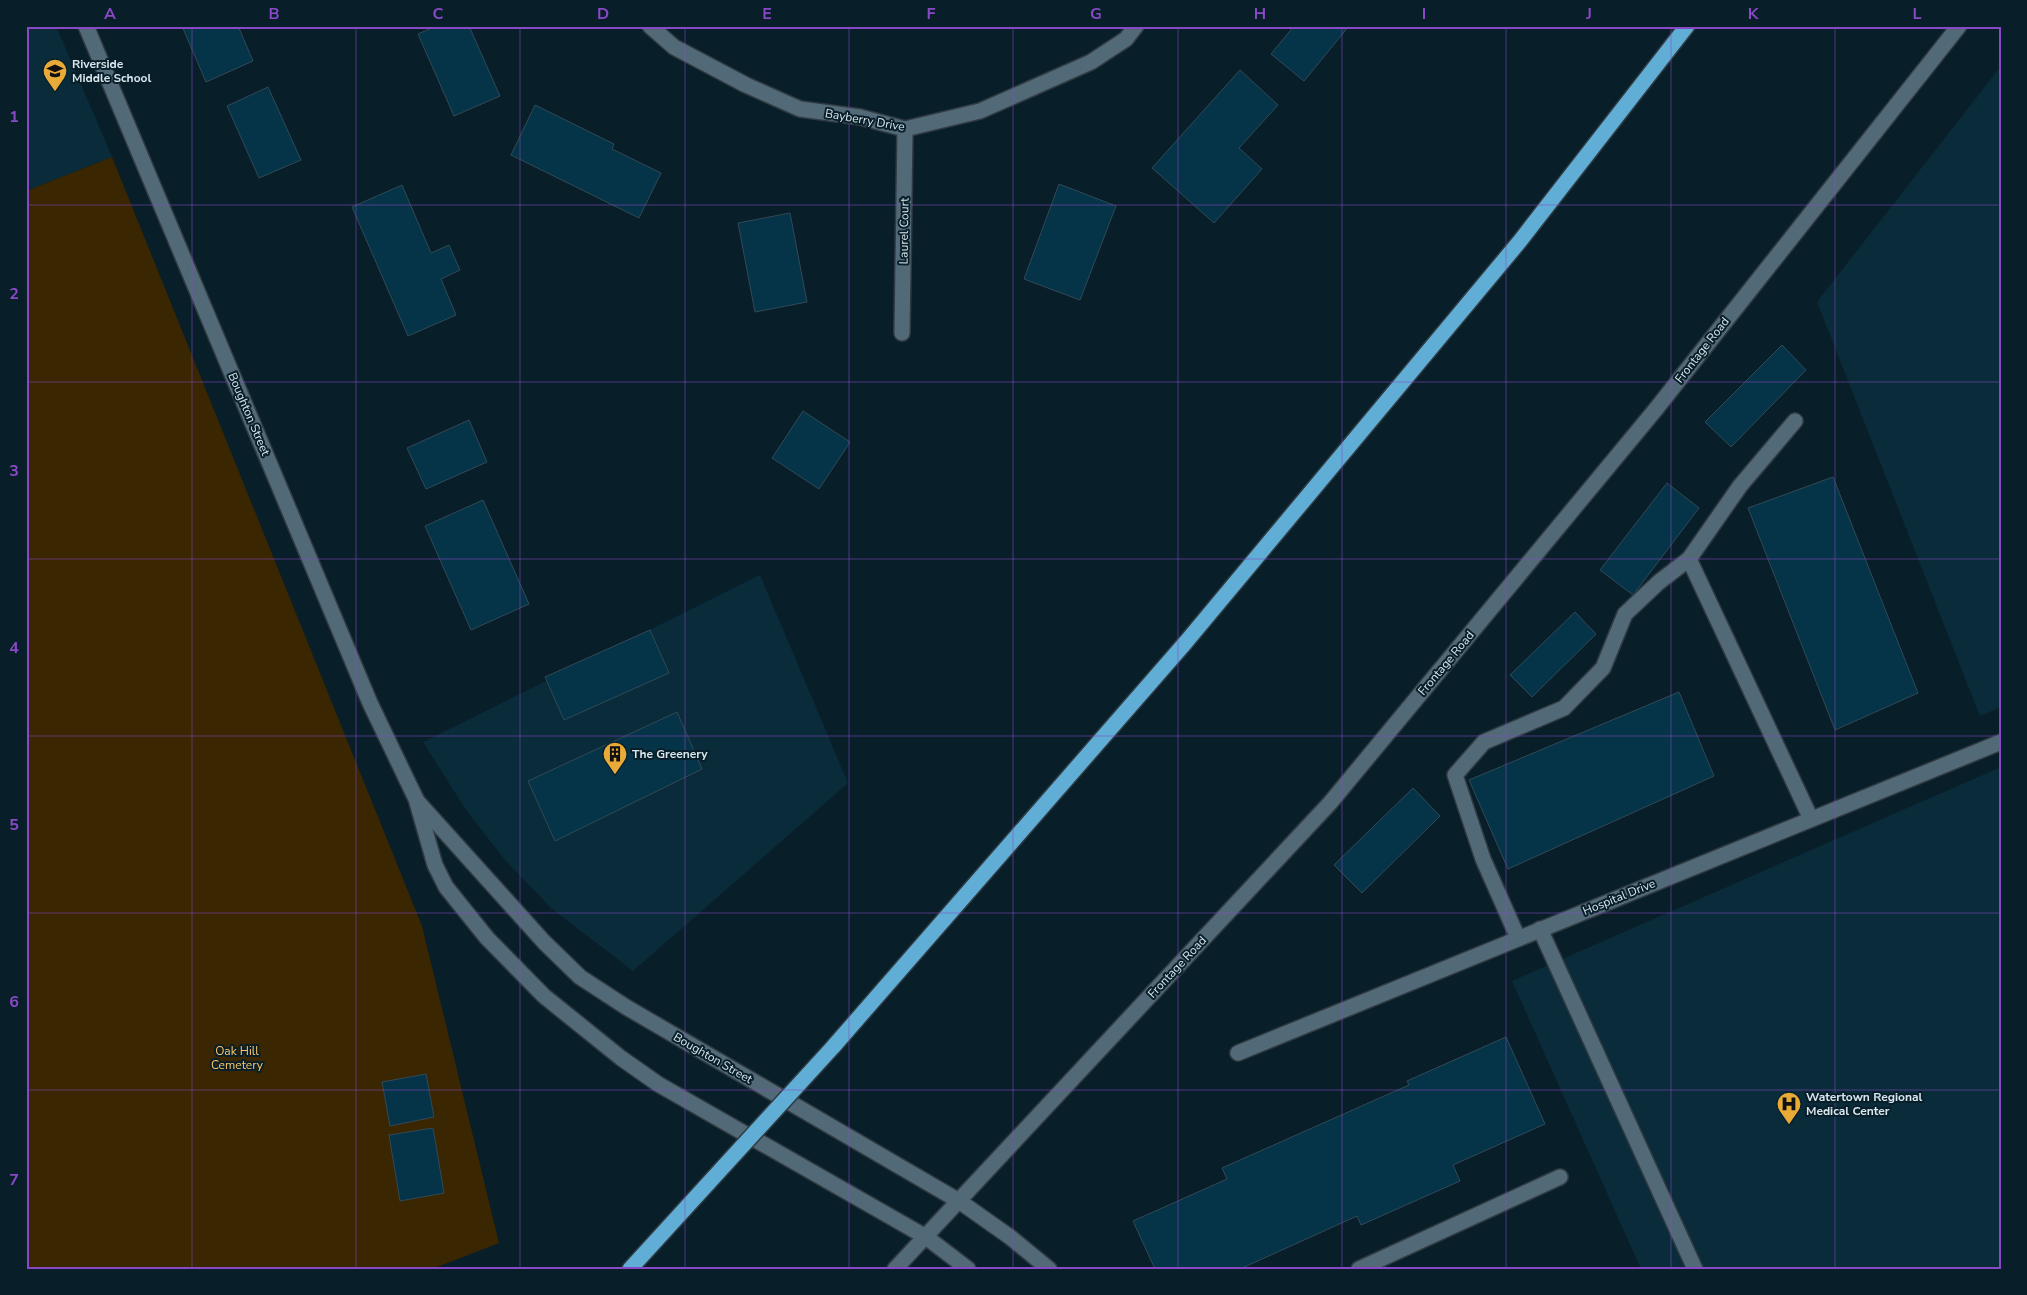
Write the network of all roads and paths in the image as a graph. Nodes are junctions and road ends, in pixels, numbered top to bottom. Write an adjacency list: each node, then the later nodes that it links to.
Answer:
1 (86, 26): 11 (street, Boughton Street)
2 (650, 26): 6 (street, Bayberry Drive)
3 (1136, 26): 6 (street, Bayberry Drive)
4 (1688, 26): 19 (highway, bridge)
5 (1959, 26): 17 (street, Frontage Road)
6 (905, 129): 7 (street, Laurel Court)
7 (902, 333)
8 (1795, 421): 9 (street)
9 (1689, 559): 12 (street); 14 (street)
10 (2001, 742): 12 (street, Hospital Drive)
11 (416, 800): 17 (street, Boughton Street); 18 (street, Boughton Street)
12 (1811, 819): 13 (street, Hospital Drive)
13 (1540, 928): 14 (street, Hospital Drive); 24 (street)
14 (1518, 938): 15 (street, Hospital Drive)
15 (1238, 1053)
16 (1560, 1177): 23 (street)
17 (959, 1201): 18 (street, Frontage Road); 22 (street, Boughton Street)
18 (926, 1237): 20 (street, Frontage Road); 21 (street, Boughton Street)
19 (630, 1269)
20 (895, 1269)
21 (968, 1269)
22 (1049, 1269)
23 (1359, 1269)
24 (1695, 1269)

